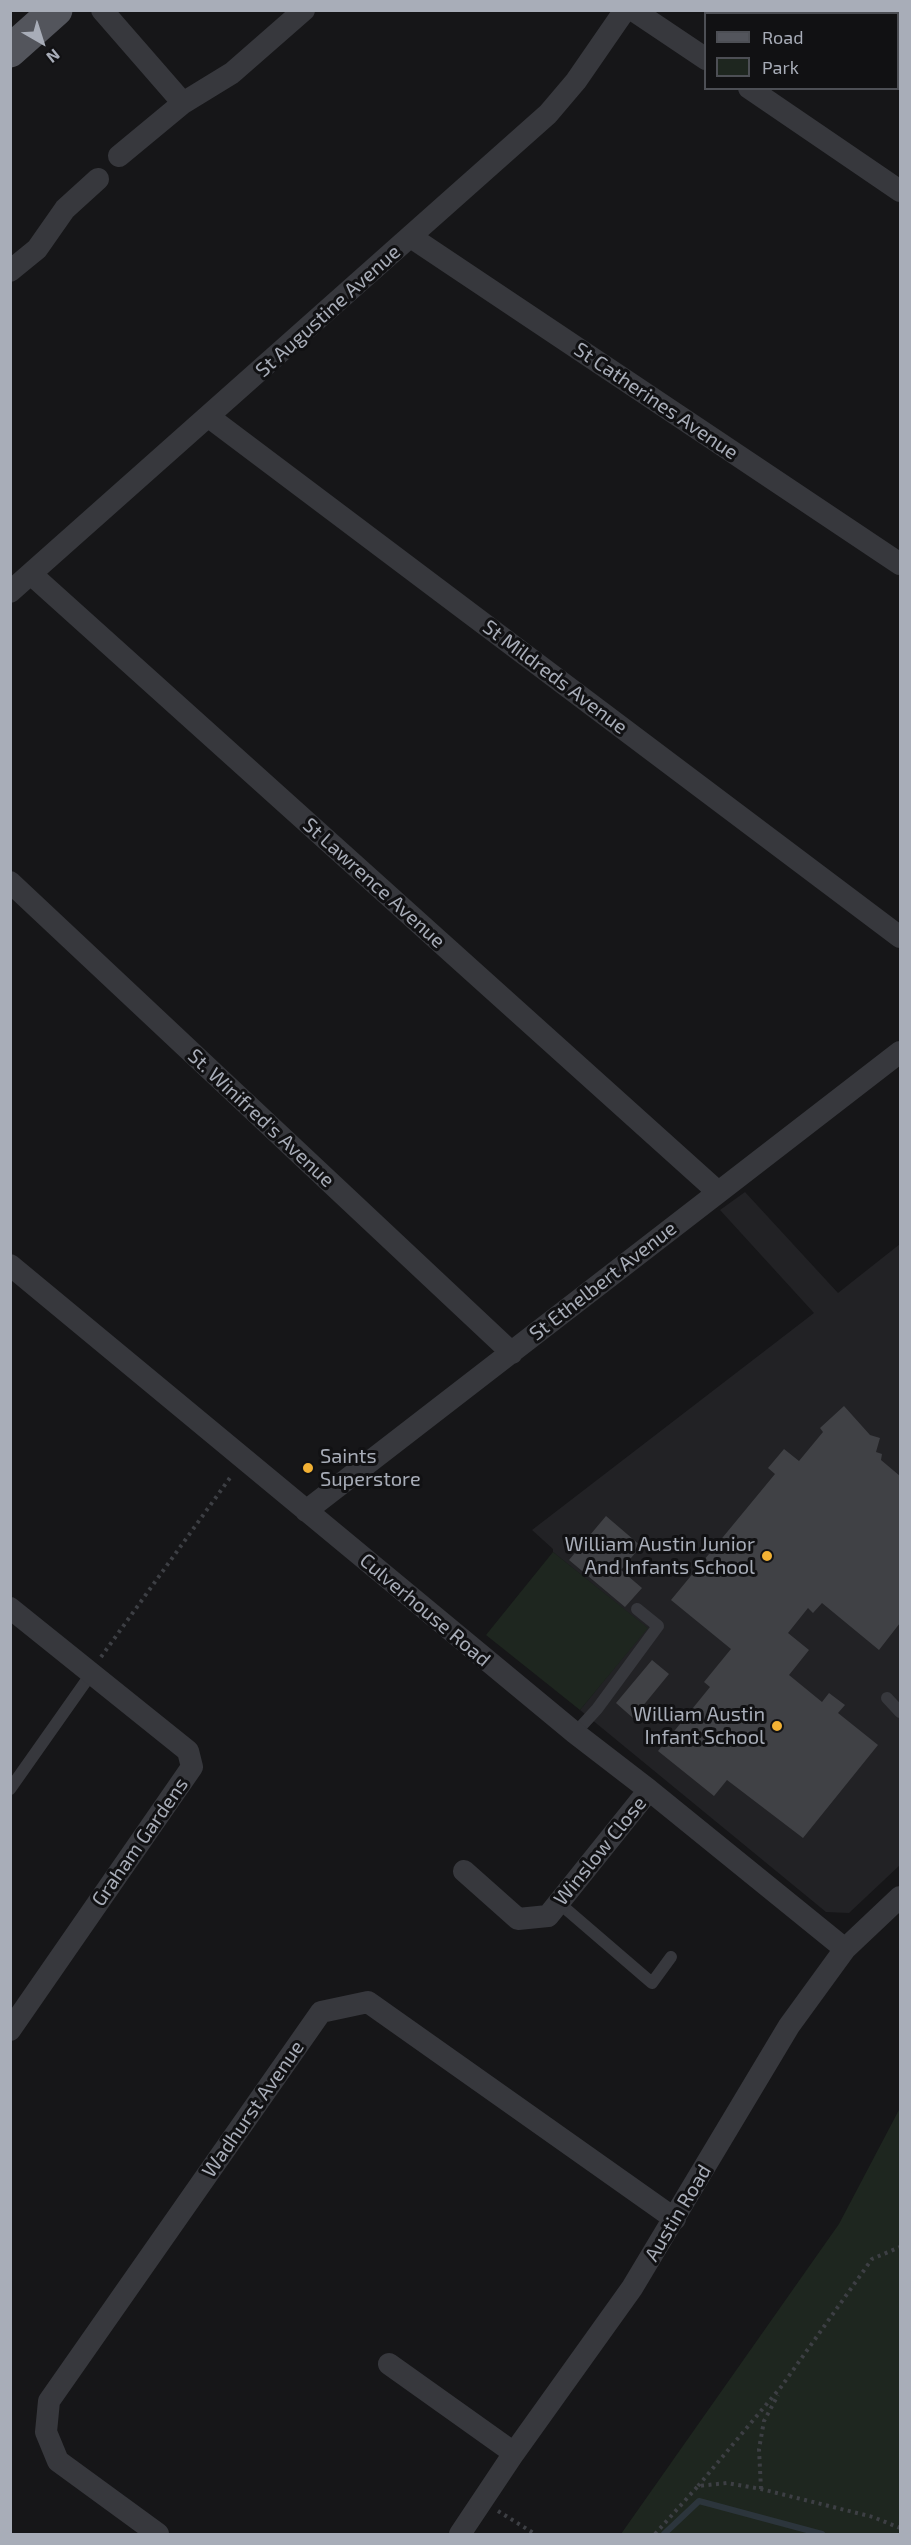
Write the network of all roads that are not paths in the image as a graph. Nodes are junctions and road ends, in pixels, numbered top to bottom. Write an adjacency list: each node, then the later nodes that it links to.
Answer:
1 (56, 10): 6 (main road)
2 (102, 10): 9 (street)
3 (304, 10): 9 (street)
4 (625, 10): 13 (street, St Augustine Avenue)
5 (633, 10): 7 (street)
6 (10, 51)
7 (704, 58)
8 (752, 90): 12 (street)
9 (183, 103): 10 (street)
10 (119, 156)
11 (98, 179): 14 (street)
12 (900, 191)
13 (411, 237): 15 (street, St Augustine Avenue); 16 (street, St Catherines Avenue)
14 (10, 271)
15 (209, 417): 17 (street, St Augustine Avenue); 20 (street, St Mildreds Avenue)
16 (900, 564)
17 (31, 574): 18 (street, St Augustine Avenue); 22 (street, St Lawrence Avenue)
18 (10, 592)
19 (10, 882): 24 (street, St. Winifred's Avenue)
20 (900, 937)
21 (900, 1052): 22 (street, St Ethelbert Avenue)
22 (718, 1192): 24 (street, St Ethelbert Avenue)
23 (10, 1265): 25 (street, Culverhouse Road)
24 (512, 1353): 25 (street, St Ethelbert Avenue)
25 (306, 1511): 31 (street, Culverhouse Road)
26 (10, 1608): 28 (street, Graham Gardens)
27 (637, 1609): 31 (lane)
28 (91, 1674): 32 (lane); 39 (street, Graham Gardens)
29 (887, 1698): 30 (lane)
30 (900, 1712)
31 (575, 1733): 33 (street, Culverhouse Road)
32 (10, 1789)
33 (649, 1790): 36 (street, Winslow Close); 37 (street, Culverhouse Road)
34 (464, 1871): 36 (street, Winslow Close)
35 (900, 1897): 37 (street, Austin Road)
36 (559, 1903): 38 (lane)
37 (844, 1949): 40 (street, Austin Road)
38 (671, 1957)
39 (10, 2030)
40 (675, 2219): 42 (street, Austin Road); 43 (street, Wadhurst Avenue)
41 (390, 2364): 42 (street)
42 (514, 2453): 44 (street, Austin Road)
43 (158, 2535)
44 (460, 2535)

